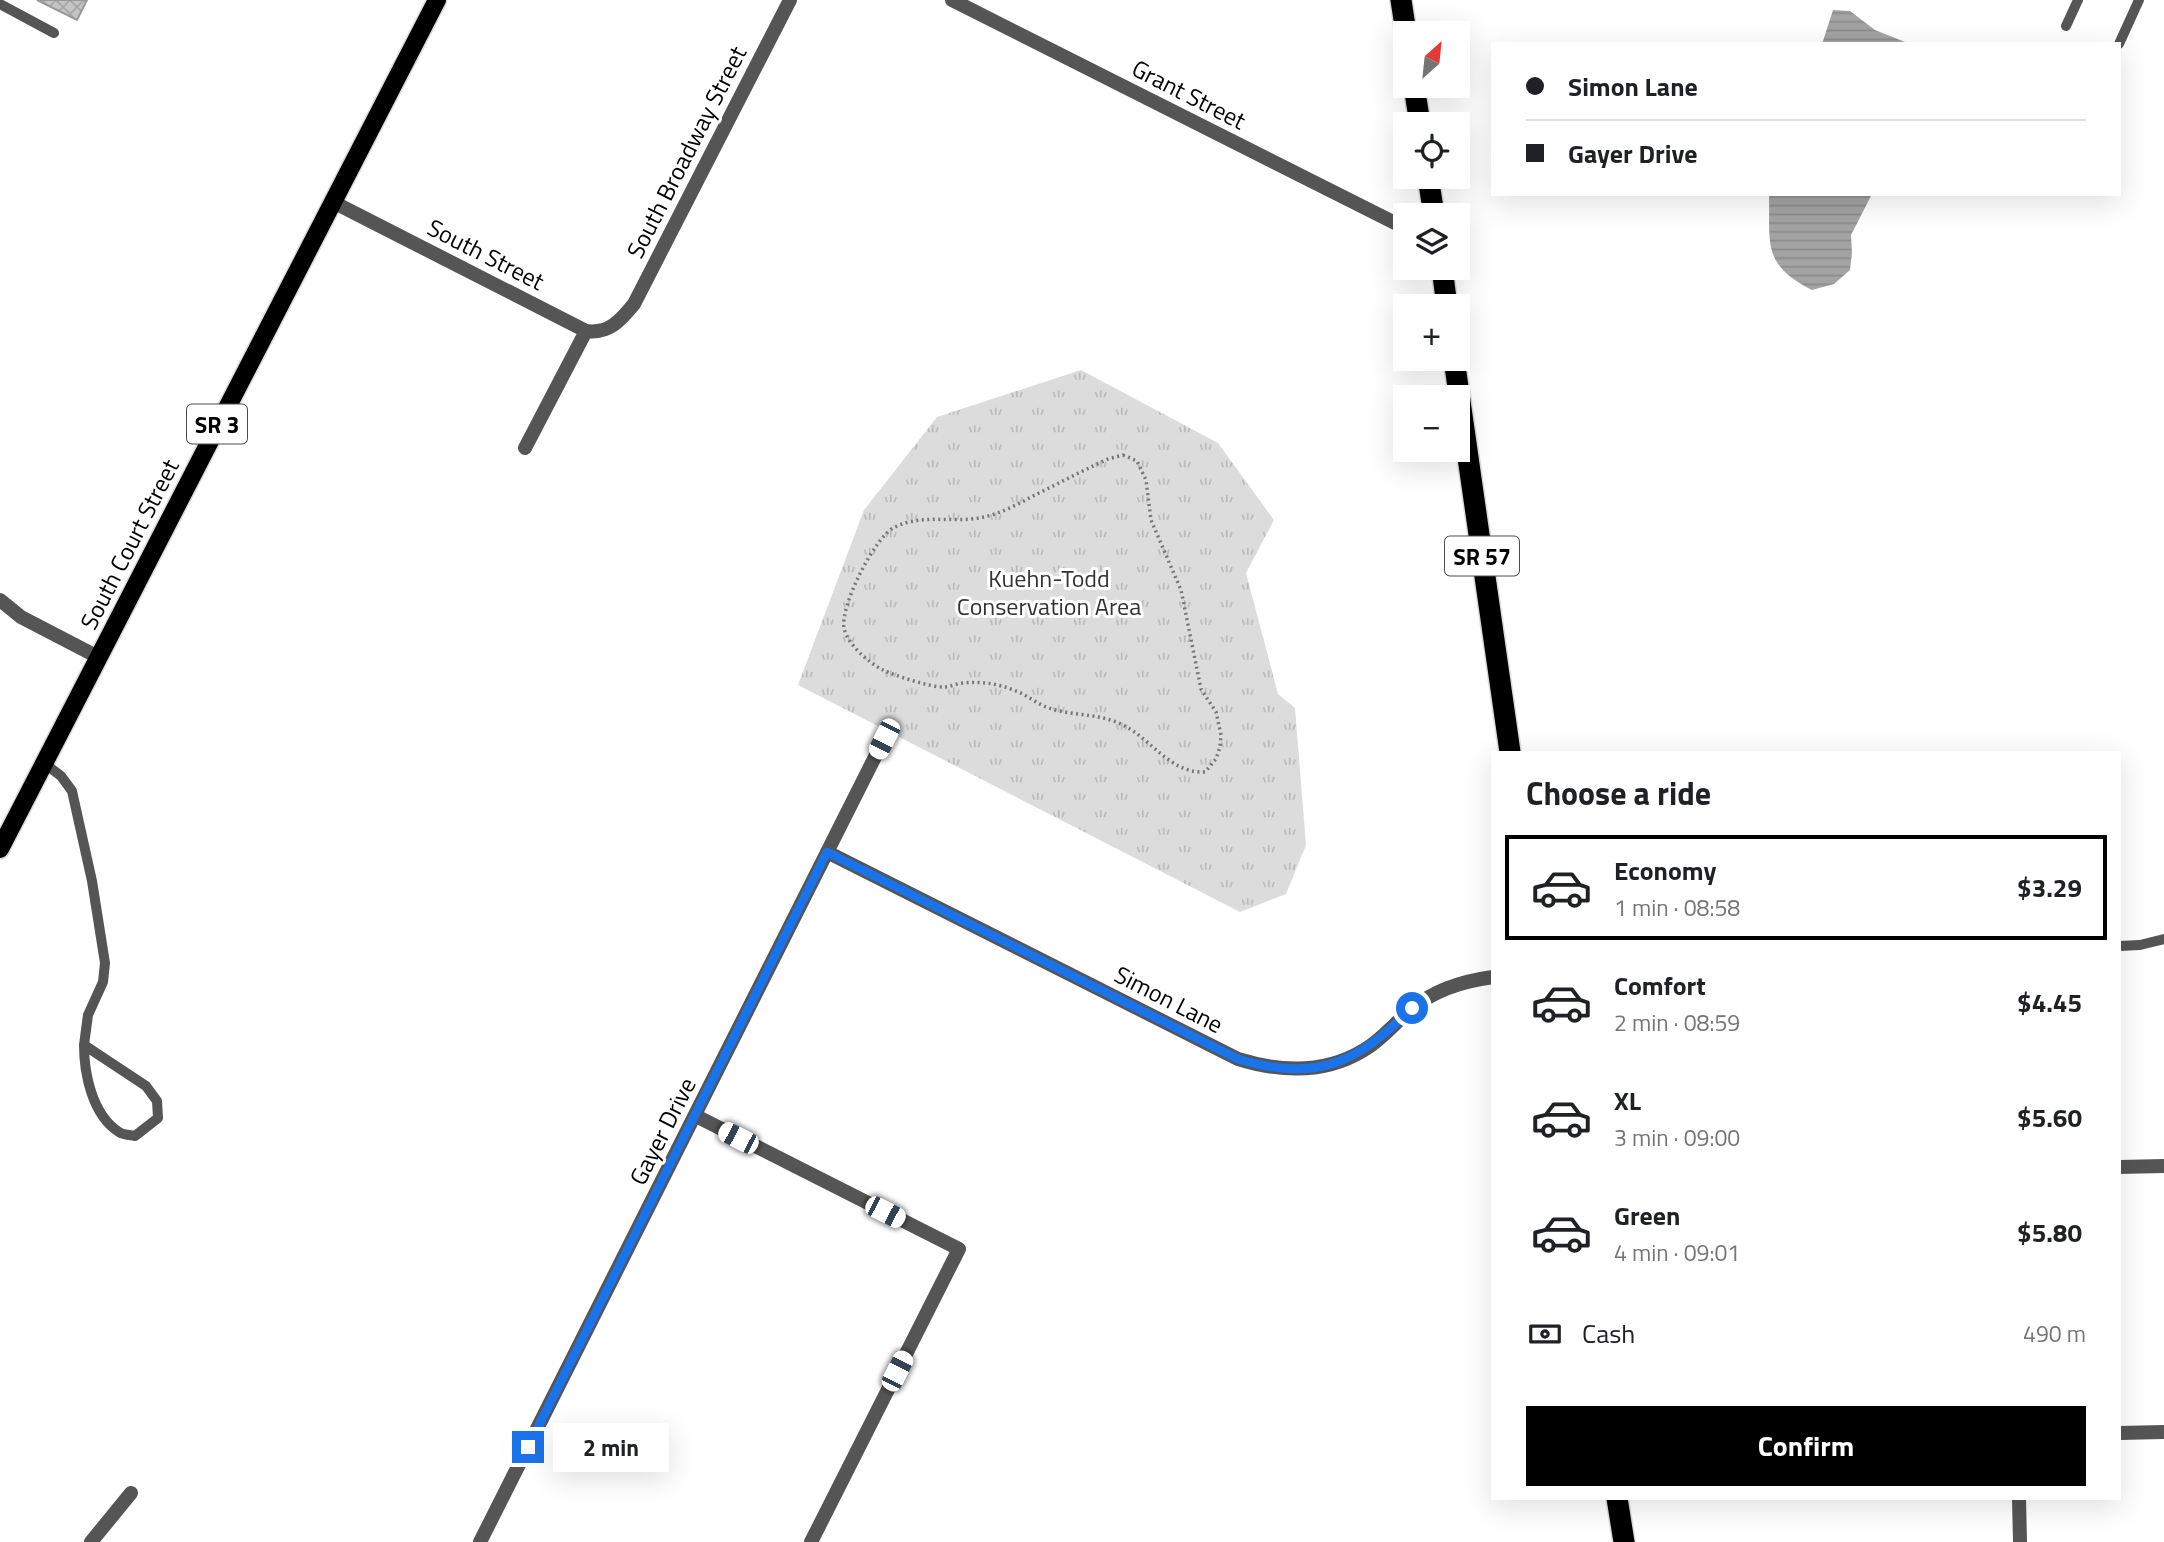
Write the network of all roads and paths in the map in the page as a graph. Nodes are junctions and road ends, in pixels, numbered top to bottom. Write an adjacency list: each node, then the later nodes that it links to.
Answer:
1 (437, 0): 12 (main road, South Court Street / SR 3)
2 (790, 0): 14 (street, South Broadway Street)
3 (952, 0): 13 (street, Grant Street)
4 (1401, 0): 8 (highway)
5 (2078, 0): 9 (lane)
6 (2139, 0): 11 (lane)
7 (0, 4): 10 (lane)
8 (1404, 21)
9 (2066, 26)
10 (54, 33)
11 (2120, 42)
12 (333, 202): 14 (street, South Street); 18 (main road, South Court Street / SR 3)
13 (1393, 222)
14 (586, 331): 16 (street)
15 (1456, 371): 21 (highway, SR 57)
16 (526, 448)
17 (0, 600): 18 (street)
18 (99, 657): 22 (main road, South Court Street / SR 3)
19 (943, 688): 19 (path)
20 (884, 739): 24 (street, Gayer Drive)
21 (1510, 751)
22 (44, 763): 23 (main road, South Court Street / SR 3); 28 (lane)
23 (0, 849)
24 (827, 852): 27 (street, Simon Lane); 29 (street, Gayer Drive)
25 (2164, 939): 26 (lane)
26 (2121, 946)
27 (1491, 977)
28 (84, 1045): 28 (lane)
29 (696, 1116): 38 (street, Gayer Drive); 39 (street)
30 (2164, 1166): 31 (street)
31 (2121, 1167)
32 (2164, 1432): 33 (street)
33 (2121, 1433)
34 (131, 1493): 37 (street)
35 (1617, 1500): 40 (highway)
36 (2019, 1500): 41 (street)
37 (91, 1542)
38 (480, 1542)
39 (811, 1542)
40 (1624, 1542)
41 (2020, 1542)

